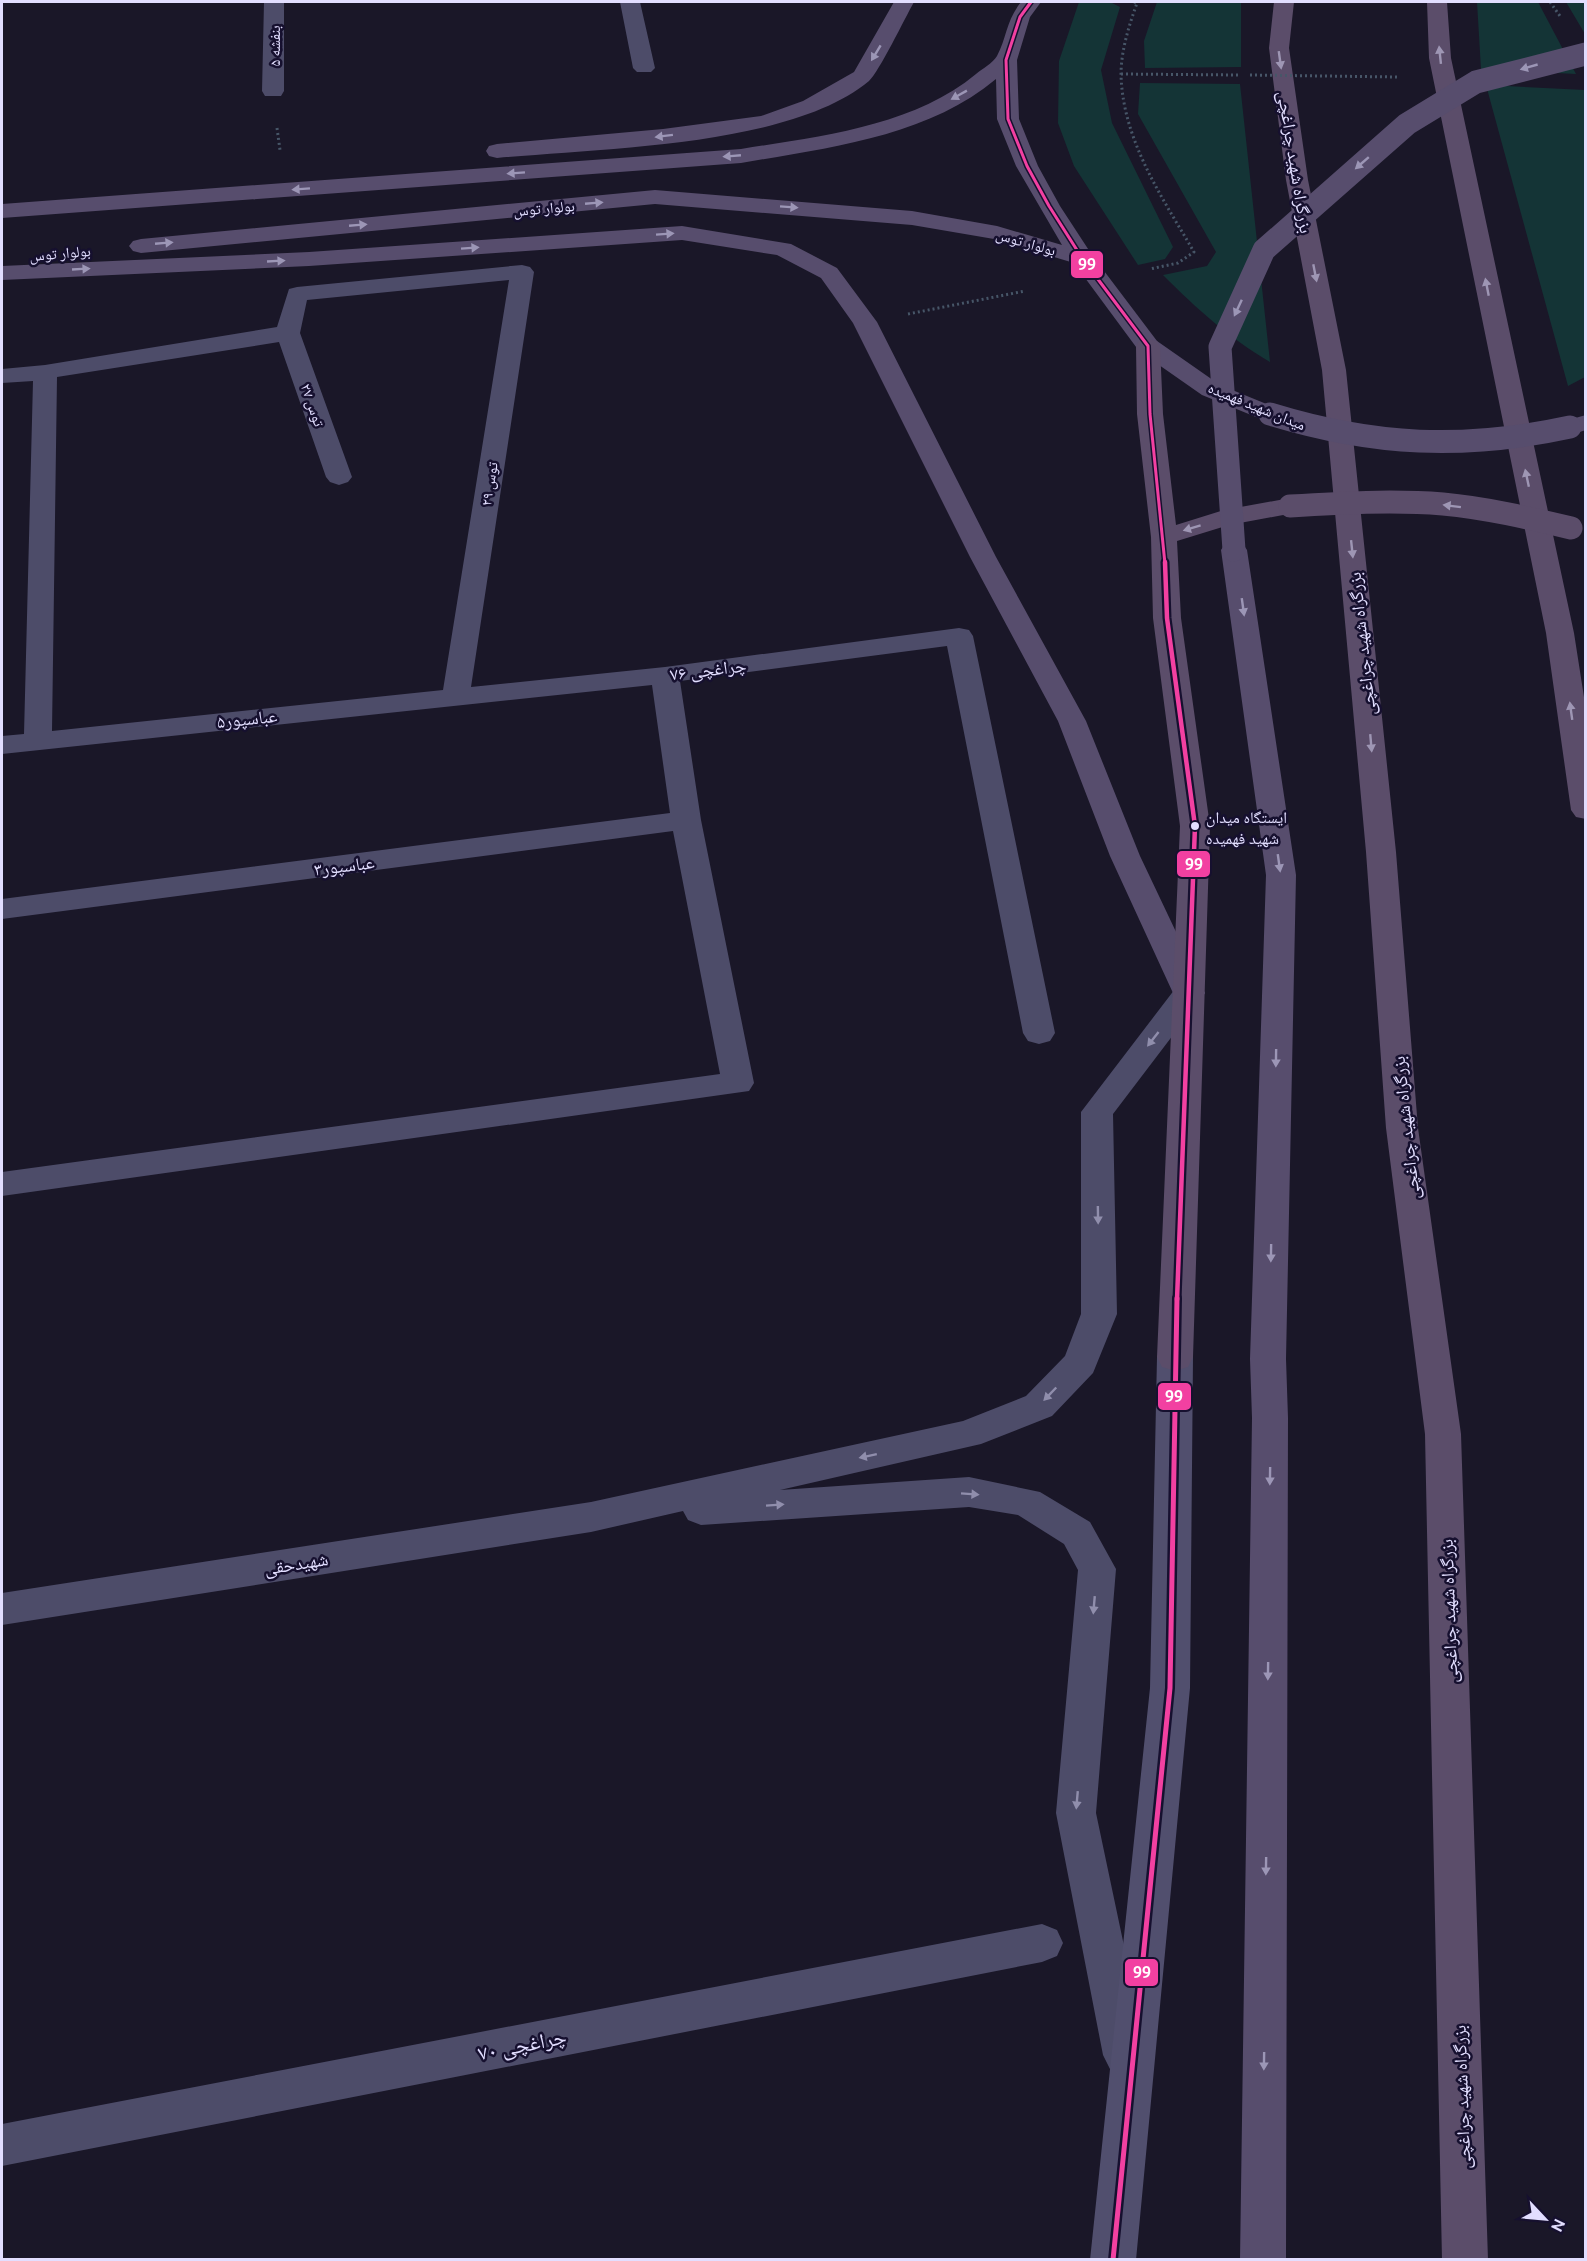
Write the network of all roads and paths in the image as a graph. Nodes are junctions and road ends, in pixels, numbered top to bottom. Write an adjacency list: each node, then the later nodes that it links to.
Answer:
1 (274, 2): 13 (street, بنفشه ۵)
2 (630, 2): 10 (street)
3 (904, 2): 14 (main road, one-way to 14)
4 (1031, 2): 9 (main road, میدان شهید فهمیده)
5 (1134, 2): 11 (path)
6 (1284, 2): 50 (highway, بزرگراه شهید چراغچی, one-way to 50)
7 (1437, 2): 36 (highway, one-way to 7)
8 (1586, 54): 49 (main road, one-way to 49, bridge)
9 (1006, 60): 17 (main road, one-way to 17); 18 (main road, میدان شهید فهمیده)
10 (644, 68)
11 (1121, 74): 12 (path, bridge); 20 (path)
12 (1400, 77)
13 (273, 91)
14 (472, 154)
15 (413, 159): 16 (main road)
16 (2, 202)
17 (2, 211)
18 (1082, 258): 19 (main road, بولوار توس, one-way to 18); 25 (main road, میدان شهید فهمیده)
19 (2, 259)
20 (1150, 269)
21 (2, 273): 23 (main road, one-way to 23)
22 (1025, 291): 23 (path)
23 (865, 322): 39 (main road)
24 (288, 333): 26 (street); 29 (street, توس ۲۷); 33 (street, توس ۲۹)
25 (1148, 346): 28 (main road, میدان شهید فهمیده, bridge); 31 (highway)
26 (45, 372): 27 (street); 34 (street)
27 (2, 376)
28 (1578, 425)
29 (339, 477)
30 (1578, 531): 31 (highway, one-way to 31, bridge)
31 (1164, 537): 39 (highway)
32 (665, 675): 33 (street, چراغچی ۷۶); 37 (street); 40 (street, چراغچی ۷۶)
33 (456, 696): 34 (street, عباسپور۵)
34 (38, 740): 35 (street, عباسپور۵)
35 (2, 745)
36 (1586, 810)
37 (686, 820): 38 (street, عباسپور۳); 41 (street)
38 (2, 909)
39 (1189, 993): 42 (highway); 43 (street, one-way to 43)
40 (1039, 1032)
41 (2, 1184)
42 (1175, 1357): 46 (main road)
43 (591, 1517): 44 (street, شهیدحقی); 46 (street, one-way to 46)
44 (2, 1609)
45 (1042, 1943): 47 (street, چراغچی ۷۰)
46 (1131, 2085): 48 (main road)
47 (2, 2145)
48 (1113, 2259)
49 (1263, 2259)
50 (1465, 2259)

